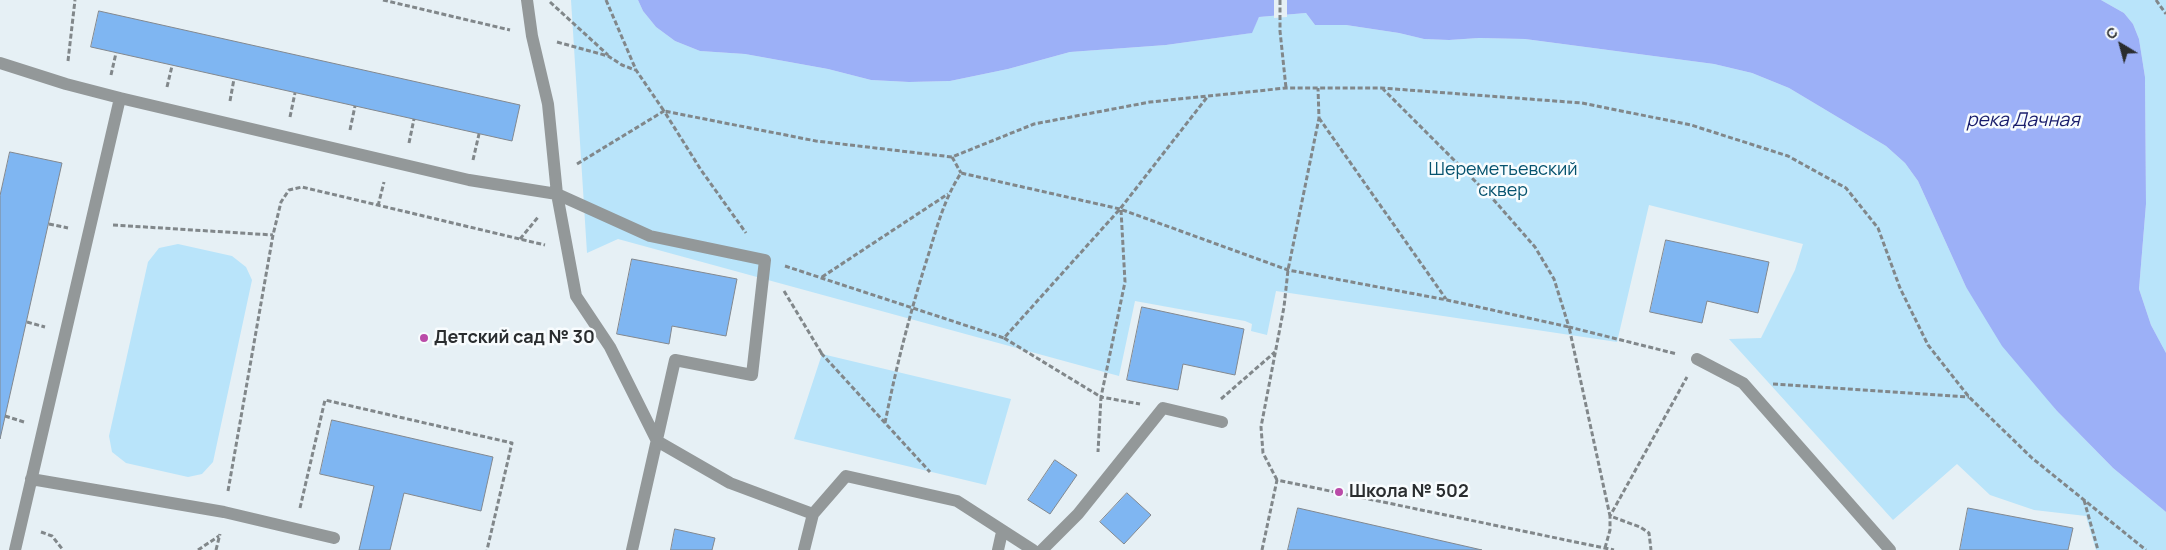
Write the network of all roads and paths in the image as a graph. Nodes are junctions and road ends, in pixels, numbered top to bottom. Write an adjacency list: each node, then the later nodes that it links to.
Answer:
1 (75, 0): 10 (path)
2 (527, 0): 20 (lane)
3 (548, 0): 8 (path)
4 (606, 0): 16 (path)
5 (1280, 0): 11 (path)
6 (2156, 0): 7 (path)
7 (2166, 14)
8 (608, 56)
9 (0, 63): 10 (lane)
10 (66, 84): 15 (lane)
11 (1286, 88): 12 (path); 14 (path)
12 (1318, 88): 13 (path); 17 (path)
13 (1381, 88): 32 (path); 38 (path)
14 (1208, 96): 18 (path); 23 (path)
15 (120, 98): 21 (lane); 24 (lane)
16 (664, 112): 18 (path); 20 (path); 27 (path)
17 (1319, 118): 28 (path); 30 (path)
18 (952, 157): 19 (path)
19 (961, 173): 22 (path); 23 (path)
20 (555, 177): 21 (lane)
21 (557, 194): 26 (lane); 27 (lane)
22 (948, 194): 29 (path); 31 (path)
23 (1120, 209): 28 (path); 33 (path); 37 (path)
24 (90, 224): 25 (path); 45 (lane)
25 (273, 235): 26 (path); 49 (path)
26 (568, 250): 43 (lane)
27 (765, 260): 29 (path); 41 (path); 43 (lane)
28 (1288, 270): 30 (path); 34 (path)
29 (821, 277): 31 (path)
30 (1446, 300): 32 (path)
31 (912, 307): 33 (path); 41 (path)
32 (1569, 326): 35 (path); 51 (path)
33 (1004, 338): 37 (path)
34 (1276, 352): 40 (path); 46 (path)
35 (1697, 359): 36 (lane); 51 (path)
36 (1742, 382): 38 (path); 68 (lane)
37 (1101, 397): 39 (path); 47 (path)
38 (1969, 397): 48 (path)
39 (1163, 408): 40 (lane); 47 (lane)
40 (1199, 417): 42 (lane)
41 (885, 422): 44 (path)
42 (1222, 422)
43 (657, 440): 50 (lane); 60 (lane)
44 (931, 473)
45 (31, 479): 49 (lane); 57 (lane)
46 (1277, 480): 56 (path); 65 (path)
47 (1096, 490): 64 (lane)
48 (2084, 500): 69 (path); 70 (path)
49 (224, 512): 52 (lane)
50 (813, 514): 53 (lane); 61 (lane)
51 (1610, 516): 56 (path); 67 (path)
52 (295, 529): 55 (lane); 59 (path)
53 (1002, 532): 62 (lane); 63 (lane)
54 (219, 535): 58 (path)
55 (334, 538)
56 (1605, 548): 66 (path)
57 (15, 550)
58 (198, 550)
59 (487, 550)
60 (632, 550)
61 (804, 550)
62 (998, 550)
63 (1033, 550)
64 (1042, 550)
65 (1262, 550)
66 (1614, 550)
67 (1651, 550)
68 (1890, 550)
69 (2098, 550)
70 (2146, 550)

